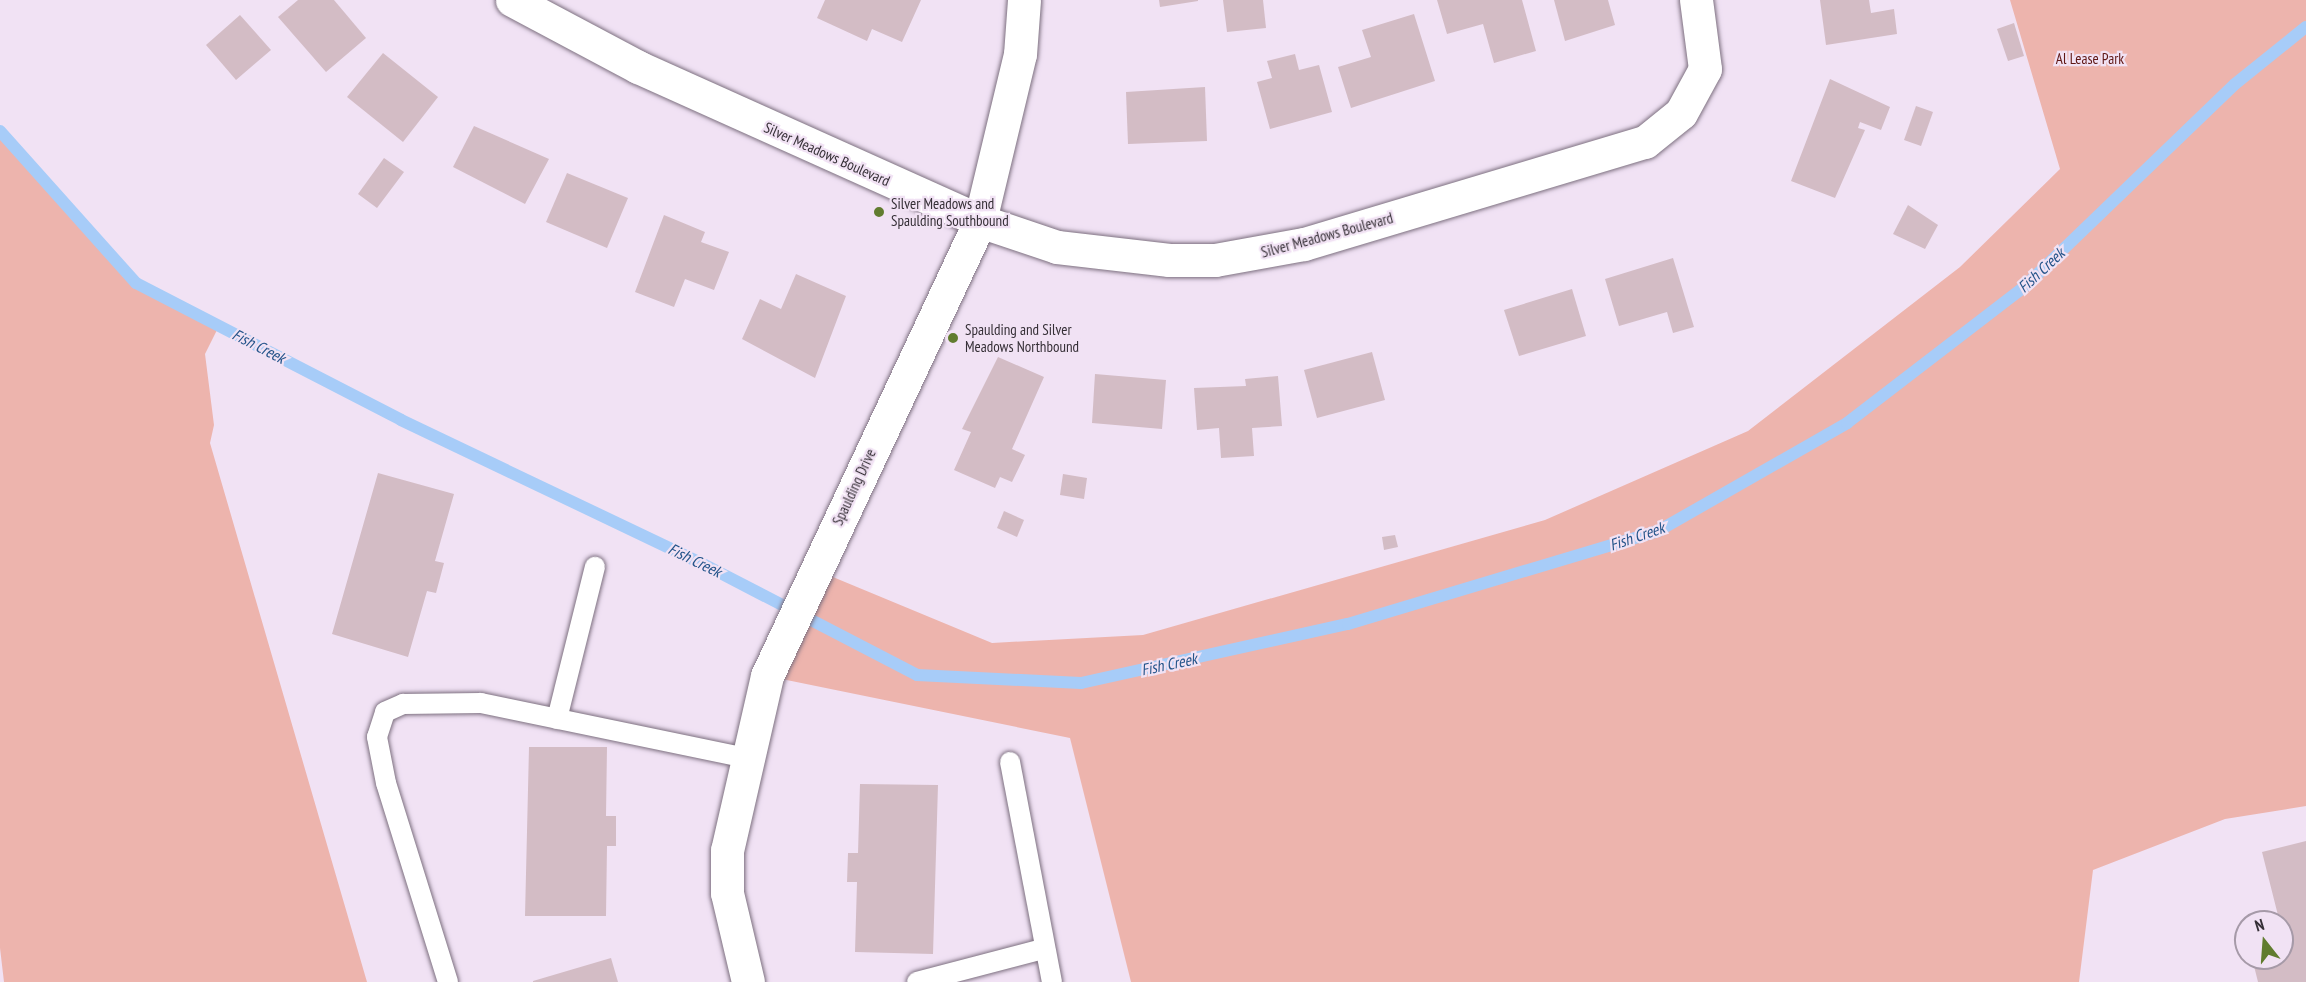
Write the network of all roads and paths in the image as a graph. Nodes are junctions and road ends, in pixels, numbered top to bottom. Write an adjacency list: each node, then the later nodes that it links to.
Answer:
1 (512, 0): 4 (street, Silver Meadows Boulevard)
2 (1024, 0): 4 (street, Spaulding Drive)
3 (1696, 0): 4 (street, Silver Meadows Boulevard)
4 (980, 221): 7 (street, Spaulding Drive)
5 (594, 567): 6 (lane)
6 (557, 720): 7 (lane); 10 (lane)
7 (746, 758): 11 (street, Spaulding Drive)
8 (1010, 762): 9 (lane)
9 (1043, 949): 12 (lane); 13 (lane)
10 (448, 982)
11 (748, 982)
12 (917, 982)
13 (1052, 982)

